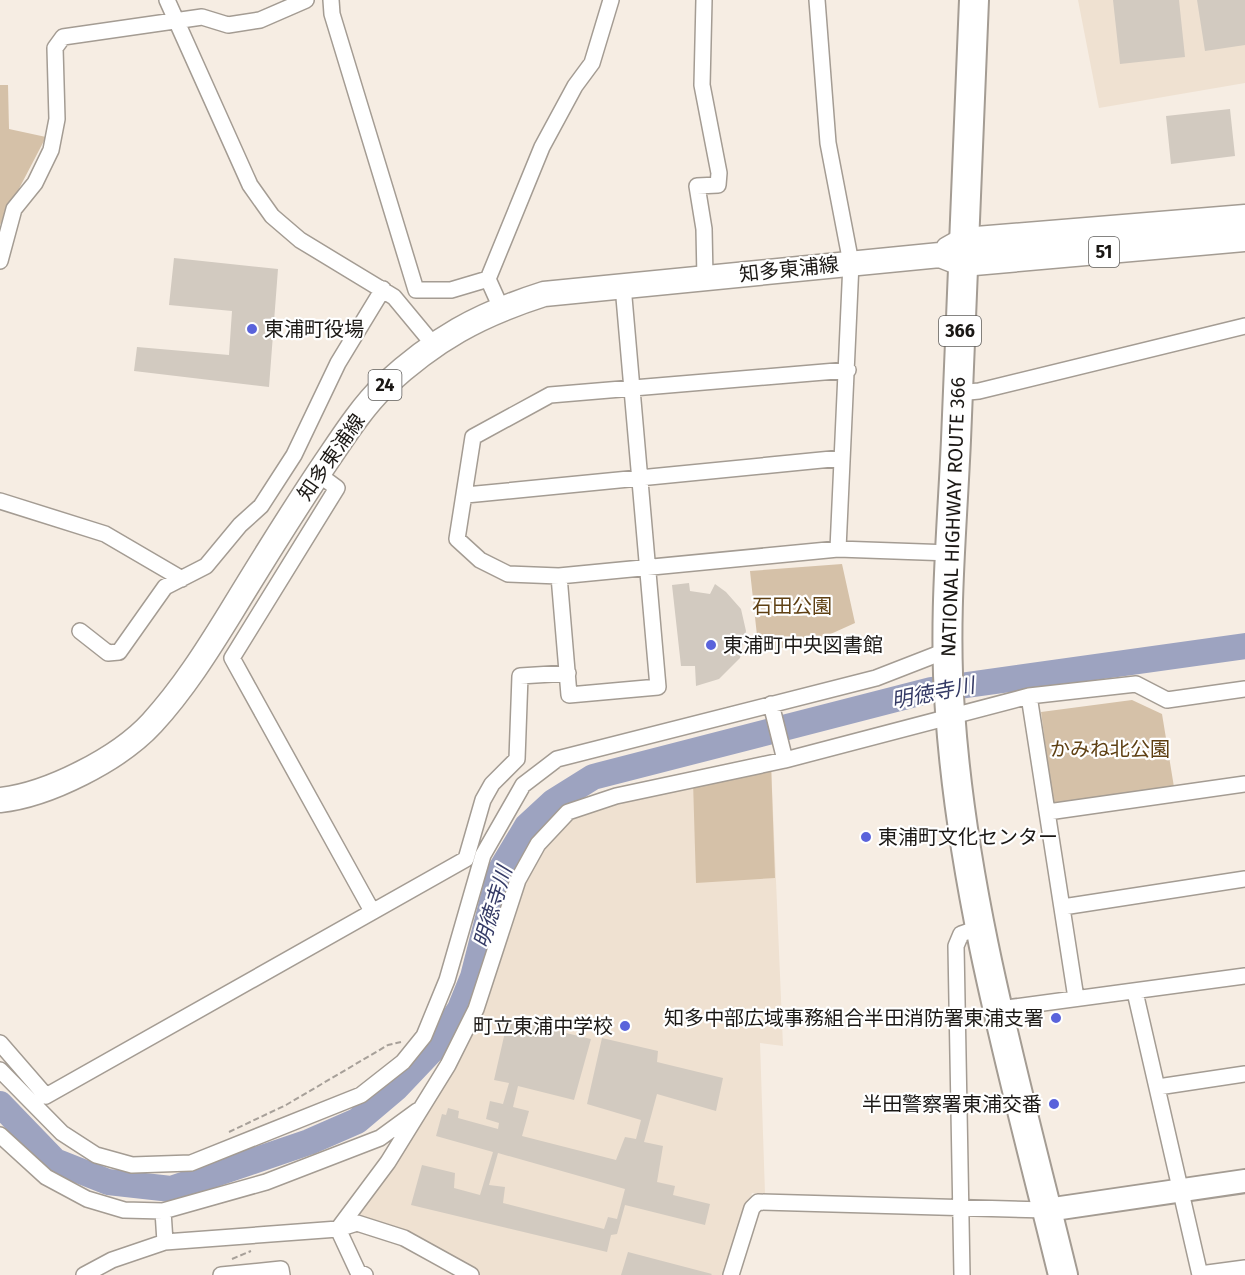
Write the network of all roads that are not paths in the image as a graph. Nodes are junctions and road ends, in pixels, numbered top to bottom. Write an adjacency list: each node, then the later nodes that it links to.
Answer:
1 (167, 0): 8 (street)
2 (306, 0): 8 (street)
3 (331, 0): 15 (street)
4 (609, 0): 15 (street)
5 (704, 0): 14 (street)
6 (817, 0): 13 (street)
7 (974, 0): 11 (highway, NATIONAL HIGHWAY ROUTE 366 / 366)
8 (176, 20): 12 (street); 17 (street)
9 (1245, 216): 11 (main road, 51)
10 (1245, 239): 11 (main road, 51)
11 (955, 253): 13 (main road, 知多東浦線 / 24); 23 (highway, NATIONAL HIGHWAY ROUTE 366 / 366)
12 (0, 261)
13 (851, 263): 14 (main road, 知多東浦線 / 24); 21 (street)
14 (705, 278): 16 (main road, 知多東浦線 / 24)
15 (488, 279): 18 (street)
16 (622, 286): 18 (main road, 知多東浦線 / 24); 22 (street)
17 (383, 289): 20 (street); 33 (street)
18 (501, 308): 20 (main road, 知多東浦線 / 24)
19 (1245, 326): 23 (street)
20 (434, 344): 25 (main road, 知多東浦線 / 24)
21 (848, 370): 22 (street); 24 (street)
22 (633, 388): 26 (street); 27 (street)
23 (958, 393): 30 (highway, NATIONAL HIGHWAY ROUTE 366 / 366)
24 (842, 458): 26 (street); 29 (street)
25 (318, 474): 43 (main road, 知多東浦線 / 24); 47 (street)
26 (640, 480): 27 (street); 31 (street)
27 (466, 495): 32 (street)
28 (0, 501): 33 (street)
29 (838, 549): 30 (street); 31 (street)
30 (951, 553): 35 (highway, NATIONAL HIGHWAY ROUTE 366 / 366)
31 (649, 566): 32 (street); 36 (street)
32 (559, 576): 36 (street)
33 (182, 579): 34 (street)
34 (80, 632)
35 (948, 656): 39 (street); 40 (highway, NATIONAL HIGHWAY ROUTE 366 / 366)
36 (568, 673): 47 (street)
37 (1245, 689): 38 (street)
38 (1029, 696): 40 (street); 44 (street)
39 (771, 704): 41 (street); 54 (street)
40 (950, 710): 41 (street); 48 (highway, NATIONAL HIGHWAY ROUTE 366 / 366)
41 (785, 760): 57 (street)
42 (1245, 784): 44 (street)
43 (0, 800)
44 (1048, 812): 46 (street)
45 (1245, 879): 46 (street)
46 (1063, 907): 51 (street)
47 (372, 911): 53 (street)
48 (981, 927): 52 (highway, NATIONAL HIGHWAY ROUTE 366 / 366); 61 (street)
49 (1245, 976): 50 (street)
50 (1135, 993): 51 (street); 56 (street)
51 (1076, 998): 52 (street)
52 (999, 1009): 62 (highway, NATIONAL HIGHWAY ROUTE 366 / 366)
53 (0, 1043)
54 (0, 1070)
55 (1245, 1074): 56 (street)
56 (1158, 1087): 60 (street)
57 (424, 1106): 63 (street); 64 (street)
58 (0, 1136): 63 (street)
59 (1245, 1181): 60 (street)
60 (1182, 1190): 62 (street); 75 (street)
61 (961, 1209): 62 (street); 72 (street); 73 (street)
62 (1047, 1210): 74 (highway, NATIONAL HIGHWAY ROUTE 366 / 366)
63 (163, 1211): 65 (street)
64 (338, 1229): 65 (street); 70 (street); 71 (street)
65 (165, 1242): 67 (street)
66 (1245, 1268): 75 (street)
67 (84, 1275)
68 (221, 1275): 69 (street)
69 (282, 1275)
70 (365, 1275)
71 (471, 1275)
72 (731, 1275)
73 (962, 1275)
74 (1063, 1275)
75 (1200, 1275)

